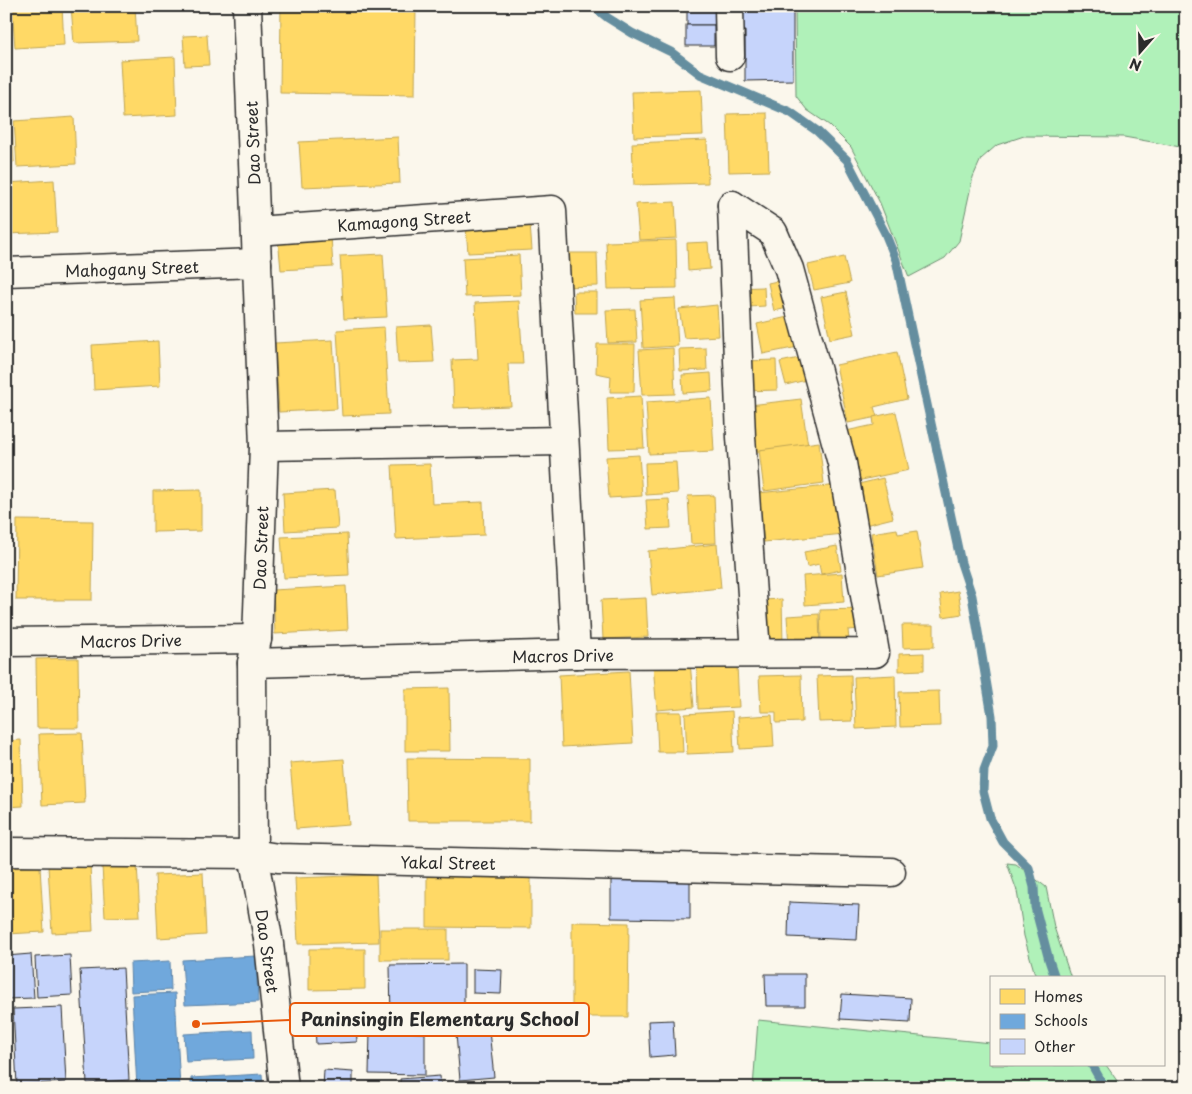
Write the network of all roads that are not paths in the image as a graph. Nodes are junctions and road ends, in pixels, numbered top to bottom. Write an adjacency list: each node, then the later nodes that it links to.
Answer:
1 (247, 6): 4 (street, Dao Street)
2 (729, 6): 3 (street)
3 (730, 56)
4 (256, 231): 5 (street, Dao Street); 7 (street, Kamagong Street)
5 (257, 262): 6 (street, Mahogany Street); 8 (street, Dao Street)
6 (6, 272)
7 (564, 441): 8 (street); 12 (street)
8 (264, 446): 10 (street, Dao Street)
9 (6, 642): 10 (street, Macros Drive)
10 (255, 651): 12 (street, Macros Drive); 14 (street, Dao Street)
11 (756, 652): 11 (street, Macros Drive); 12 (street, Macros Drive)
12 (576, 654)
13 (6, 852): 14 (street, Yakal Street)
14 (253, 854): 15 (street, Yakal Street); 16 (street, Dao Street)
15 (891, 872)
16 (284, 1088)

